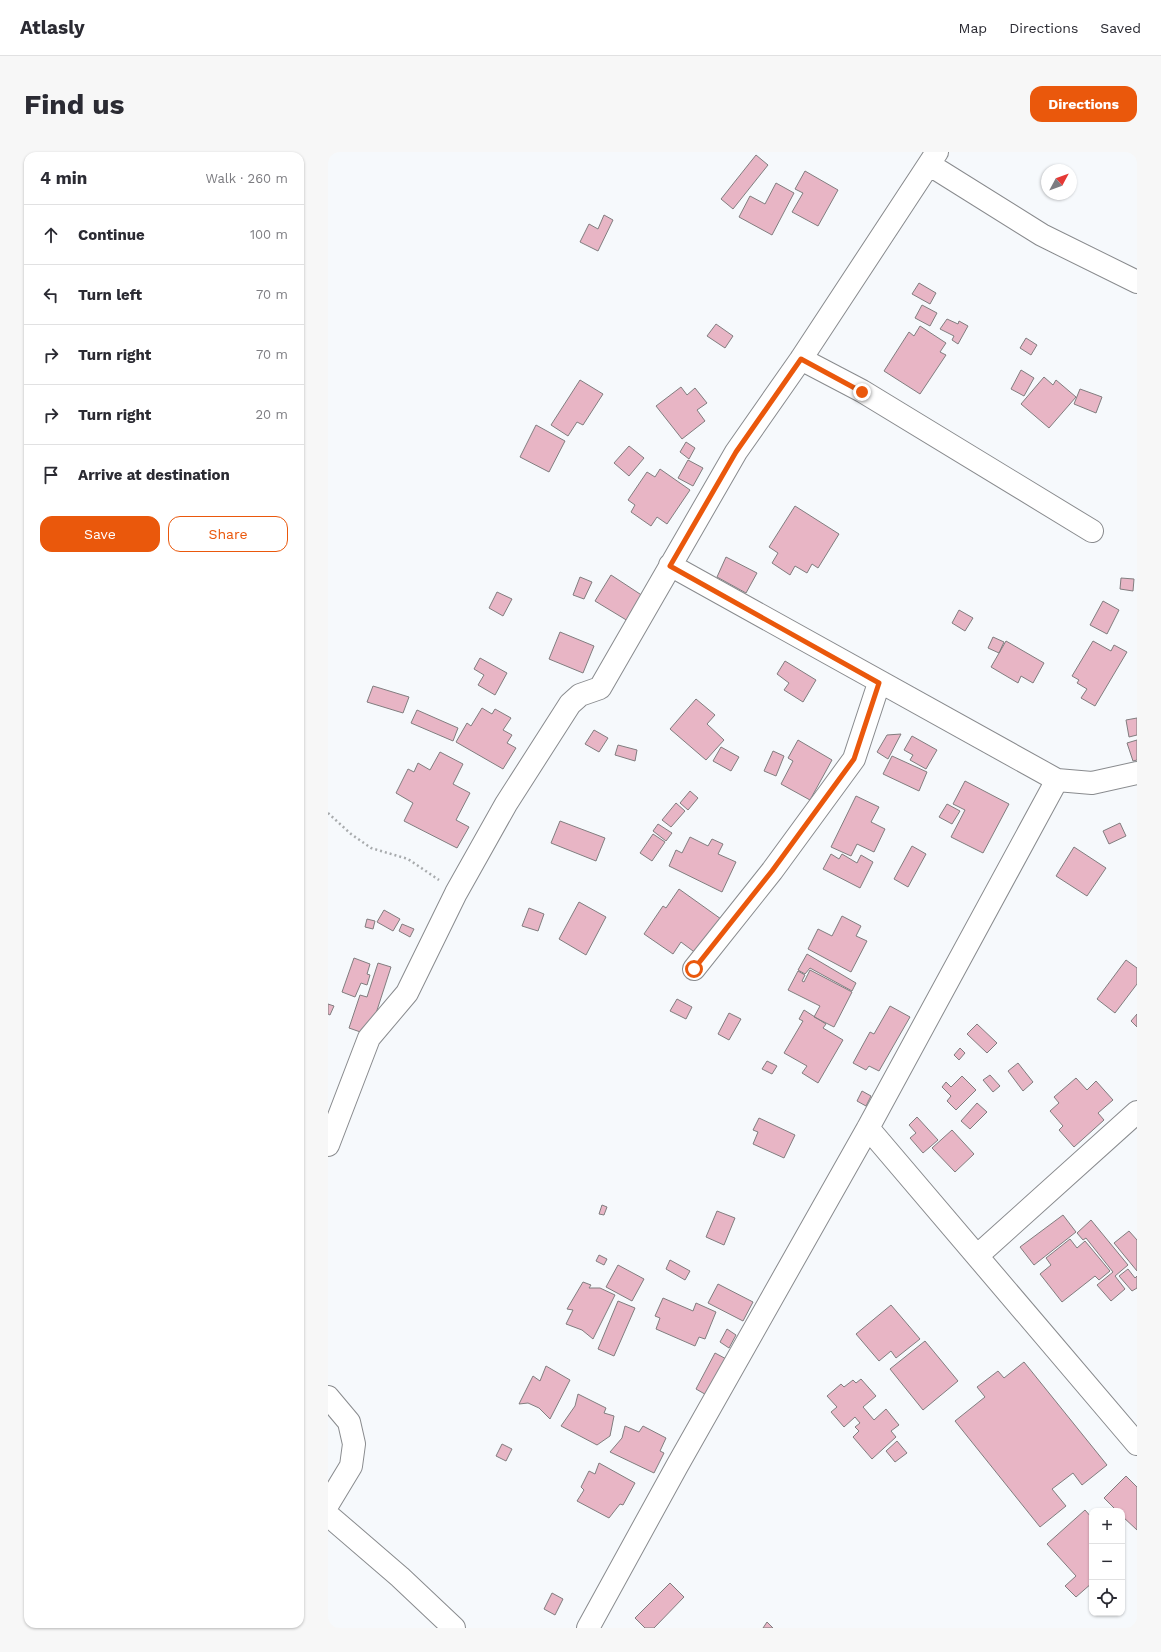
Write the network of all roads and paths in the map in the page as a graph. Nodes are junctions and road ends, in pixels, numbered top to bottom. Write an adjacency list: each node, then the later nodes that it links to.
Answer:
1 (933, 158): 2 (street); 3 (street)
2 (1137, 282)
3 (801, 359): 4 (street); 5 (street)
4 (1092, 531)
5 (670, 566): 6 (street); 10 (street)
6 (879, 683): 8 (street); 11 (street)
7 (1137, 773): 8 (street)
8 (1057, 780): 13 (street)
9 (328, 812): 10 (path)
10 (456, 893): 14 (street)
11 (694, 969)
12 (1137, 1112): 15 (street)
13 (868, 1128): 15 (street); 21 (street)
14 (328, 1145)
15 (976, 1256): 17 (street)
16 (328, 1397): 18 (street)
17 (1137, 1444)
18 (328, 1504)
19 (328, 1515): 20 (street)
20 (454, 1628)
21 (588, 1628)

